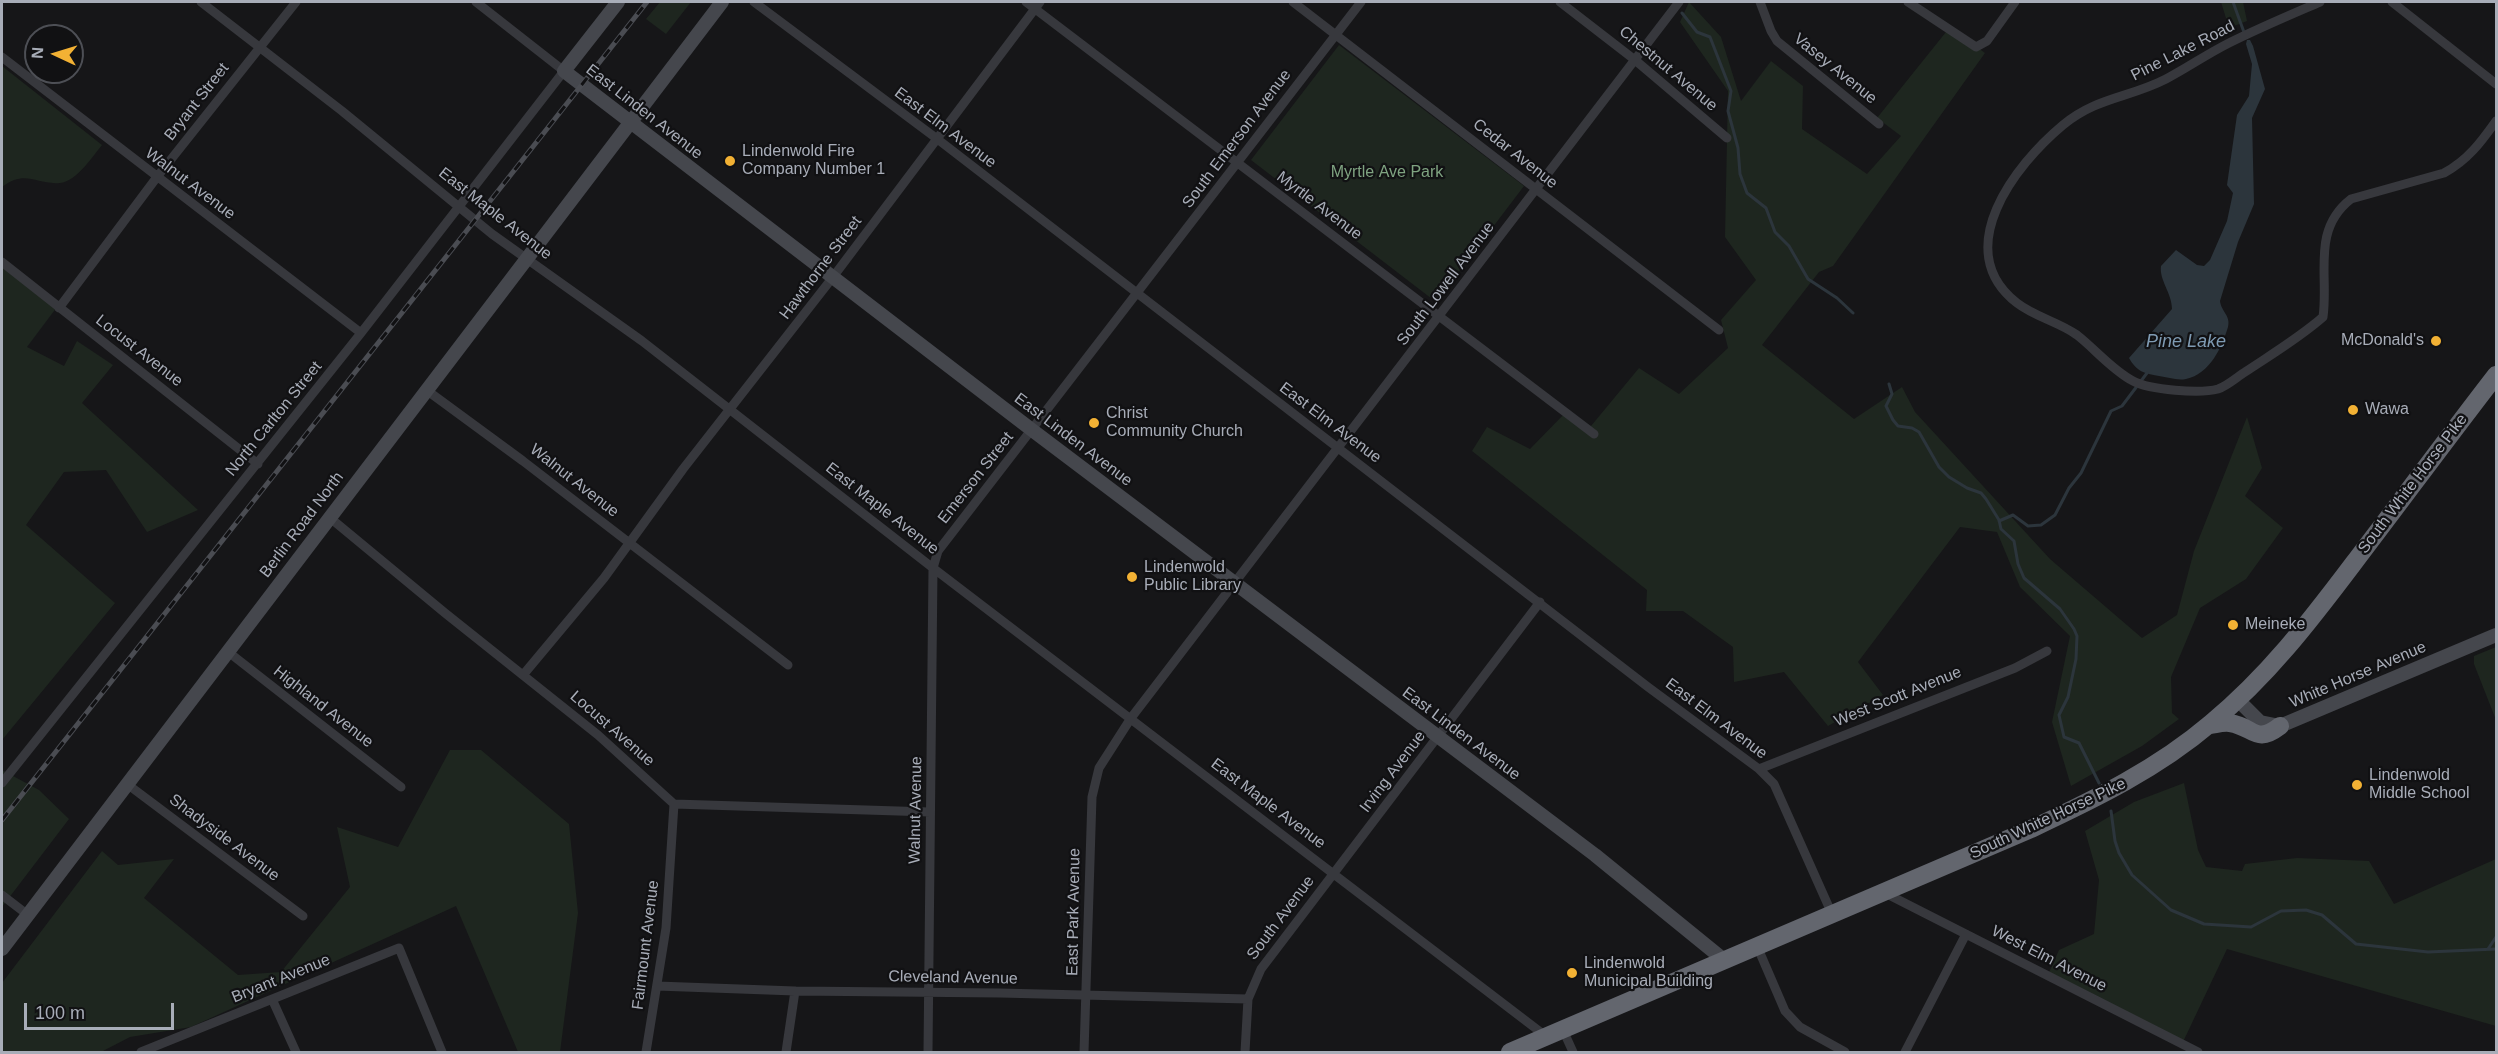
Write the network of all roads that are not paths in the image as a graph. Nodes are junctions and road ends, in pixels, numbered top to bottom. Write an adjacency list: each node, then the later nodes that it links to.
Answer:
1 (201, 2): 19 (street, East Maple Avenue)
2 (296, 2): 19 (street, Bryant Street)
3 (476, 2): 22 (street, East Linden Avenue)
4 (618, 2): 22 (street)
5 (722, 2): 25 (street, Berlin Road North)
6 (754, 2): 27 (street, East Elm Avenue)
7 (1026, 2): 17 (street, Myrtle Avenue)
8 (1293, 2): 18 (street, Cedar Avenue)
9 (1361, 2): 18 (street, South Emerson Avenue)
10 (1560, 2): 21 (street, Chestnut Avenue)
11 (1679, 2): 21 (street, South Lowell Avenue)
12 (1760, 2): 26 (street, Vasey Avenue)
13 (1908, 2): 14 (street)
14 (2015, 2)
15 (2320, 2): 24 (street, Pine Lake Road)
16 (2392, 2): 23 (street)
17 (1037, 5): 27 (street, Hawthorne Street); 29 (street, Myrtle Avenue)
18 (1336, 34): 29 (street, South Emerson Avenue); 31 (street, Cedar Avenue)
19 (260, 47): 30 (street, Bryant Street); 32 (street, East Maple Avenue)
20 (2, 57): 30 (street, Walnut Avenue)
21 (1635, 60): 28 (street, Chestnut Avenue); 31 (street, South Lowell Avenue)
22 (564, 71): 25 (street, East Linden Avenue); 32 (street, North Carlton Street)
23 (2496, 84)
24 (2496, 121)
25 (629, 122): 33 (street, Berlin Road North); 35 (street, East Linden Avenue)
26 (1879, 124)
27 (936, 138): 35 (street, Hawthorne Street); 36 (street, East Elm Avenue)
28 (1727, 138)
29 (1239, 162): 36 (street, South Emerson Avenue); 38 (street, Myrtle Avenue)
30 (157, 177): 37 (street, Bryant Street); 40 (street, Walnut Avenue)
31 (1537, 189): 38 (street, South Lowell Avenue); 39 (street, Cedar Avenue)
32 (459, 206): 33 (street, East Maple Avenue); 40 (street, North Carlton Street)
33 (525, 258): 42 (street, Berlin Road North); 43 (street, East Maple Avenue)
34 (2, 262): 37 (street, Locust Avenue)
35 (833, 277): 43 (street, Hawthorne Street); 44 (street, East Linden Avenue)
36 (1137, 295): 44 (street, Emerson Street); 46 (street, East Elm Avenue)
37 (59, 308): 47 (street, Locust Avenue)
38 (1440, 316): 45 (street, Myrtle Avenue); 46 (street, South Lowell Avenue)
39 (1719, 330)
40 (361, 333): 47 (street, North Carlton Street)
41 (2496, 375): 58 (highway, South White Horse Pike)
42 (425, 389): 48 (street, Berlin Road North); 49 (street, Walnut Avenue)
43 (731, 410): 49 (street, Hawthorne Street); 50 (street, East Maple Avenue)
44 (1032, 430): 50 (street, Emerson Street); 51 (street, East Linden Avenue)
45 (1594, 434)
46 (1338, 448): 51 (street, South Lowell Avenue); 52 (street, East Elm Avenue)
47 (258, 464): 65 (street, North Carlton Street)
48 (329, 517): 54 (street, Berlin Road North); 57 (street, Locust Avenue)
49 (629, 543): 56 (street, Walnut Avenue); 57 (street, Hawthorne Street)
50 (933, 568): 59 (street, East Maple Avenue); 69 (street, Walnut Avenue)
51 (1234, 583): 59 (street, South Lowell Avenue); 62 (street, East Linden Avenue)
52 (1539, 602): 62 (street, Irving Avenue); 63 (street, East Elm Avenue)
53 (2496, 635): 61 (street, White Horse Avenue)
54 (227, 651): 66 (street, Berlin Road North); 67 (street, Highland Avenue)
55 (2047, 651): 63 (street, West Scott Avenue)
56 (788, 665)
57 (523, 675): 68 (street, Locust Avenue)
58 (2238, 699): 60 (highway, South White Horse Pike); 61 (street, White Horse Avenue)
59 (1131, 718): 64 (street, South Lowell Avenue); 70 (street, East Maple Avenue)
60 (2210, 725): 61 (highway); 71 (highway, South White Horse Pike)
61 (2280, 726)
62 (1437, 737): 70 (street, Irving Avenue); 79 (street, East Linden Avenue)
63 (1759, 769): 73 (street, East Elm Avenue)
64 (1097, 773): 83 (street, East Park Avenue)
65 (2, 783)
66 (127, 784): 74 (street, Berlin Road North); 75 (street, Shadyside Avenue)
67 (401, 787)
68 (674, 804): 69 (street); 80 (street, Fairmount Avenue)
69 (930, 812): 82 (street, Walnut Avenue)
70 (1334, 873): 85 (street, South Avenue); 86 (street, East Maple Avenue)
71 (1885, 893): 73 (highway, South White Horse Pike); 76 (street, West Elm Avenue)
72 (2, 895): 74 (street)
73 (1832, 914): 77 (highway, South White Horse Pike)
74 (28, 915): 78 (street, Berlin Road North)
75 (303, 916)
76 (1966, 934): 88 (street, West Elm Avenue); 99 (street)
77 (1756, 946): 79 (highway, South White Horse Pike); 98 (street)
78 (2, 949)
79 (1724, 960): 86 (highway, South White Horse Pike)
80 (657, 986): 81 (street, Cleveland Avenue); 91 (street, Fairmount Avenue)
81 (795, 991): 82 (street, Cleveland Avenue); 92 (street)
82 (928, 992): 83 (street, Cleveland Avenue); 93 (street, Walnut Avenue)
83 (1087, 996): 85 (street, Cleveland Avenue); 94 (street, East Park Avenue)
84 (272, 999): 87 (street, Bryant Avenue); 89 (street); 90 (street, Bryant Avenue)
85 (1248, 999): 95 (street, South Avenue)
86 (1555, 1033): 96 (highway, South White Horse Pike); 97 (street)
87 (144, 1052)
88 (2194, 1052)
89 (296, 1053)
90 (442, 1053)
91 (646, 1053)
92 (786, 1053)
93 (928, 1053)
94 (1084, 1053)
95 (1245, 1053)
96 (1510, 1053)
97 (1573, 1053)
98 (1845, 1053)
99 (1905, 1053)

